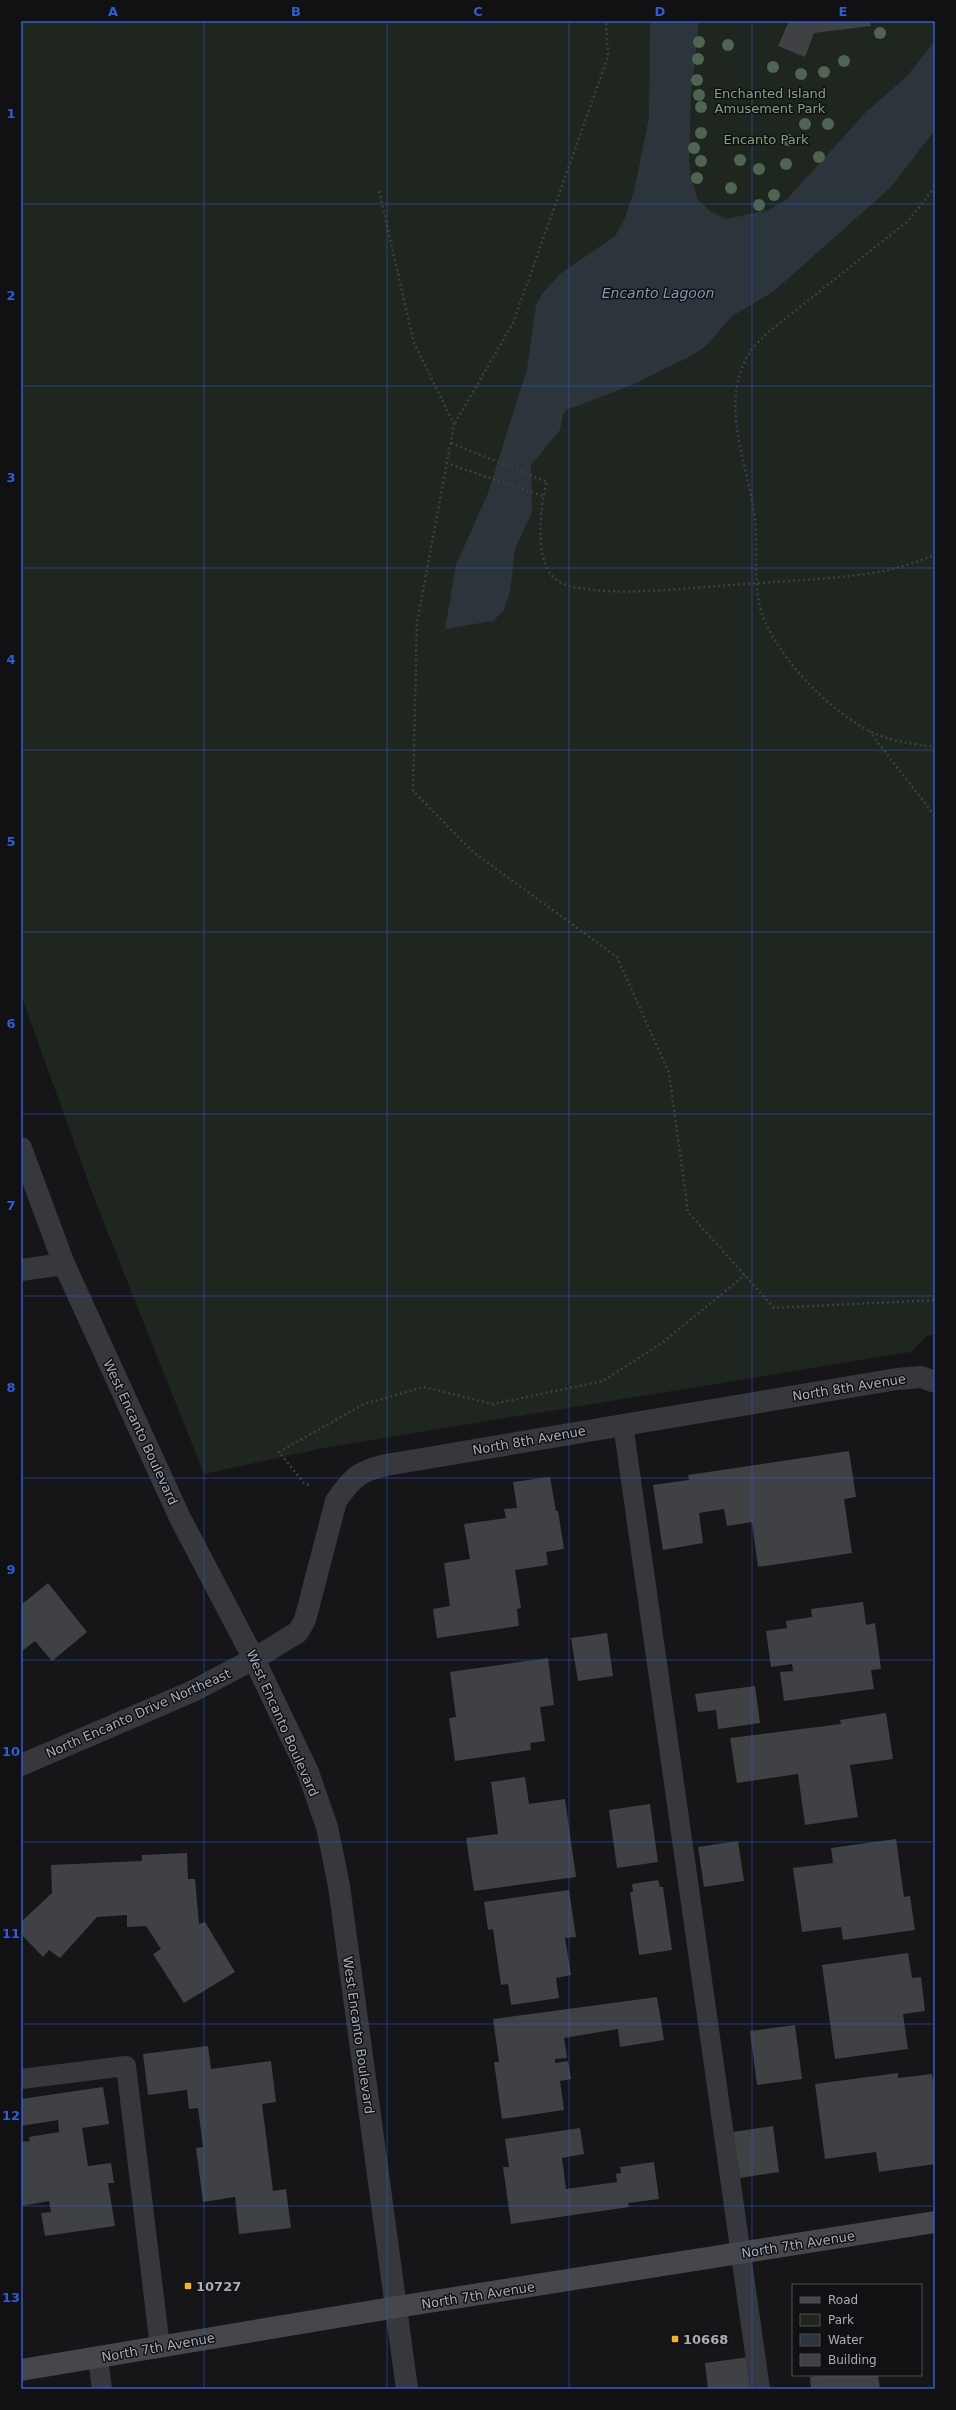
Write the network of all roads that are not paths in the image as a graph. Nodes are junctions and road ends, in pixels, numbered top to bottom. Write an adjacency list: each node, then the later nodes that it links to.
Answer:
1 (21, 1148): 2 (street, West Encanto Boulevard)
2 (64, 1264): 3 (street); 6 (street, West Encanto Boulevard)
3 (21, 1270)
4 (928, 1379): 5 (street, North 8th Avenue)
5 (623, 1424): 6 (street, North 8th Avenue); 10 (lane)
6 (254, 1658): 7 (street, North Encanto Drive Northeast); 11 (street, West Encanto Boulevard)
7 (21, 1765)
8 (21, 2079): 12 (lane)
9 (935, 2222): 10 (main road, North 7th Avenue)
10 (742, 2253): 11 (main road, North 7th Avenue); 17 (lane)
11 (397, 2308): 12 (main road, North 7th Avenue); 16 (street, West Encanto Boulevard)
12 (160, 2347): 13 (main road, North 7th Avenue)
13 (98, 2358): 14 (main road, North 7th Avenue); 15 (lane)
14 (21, 2370)
15 (102, 2389)
16 (407, 2389)
17 (760, 2389)

